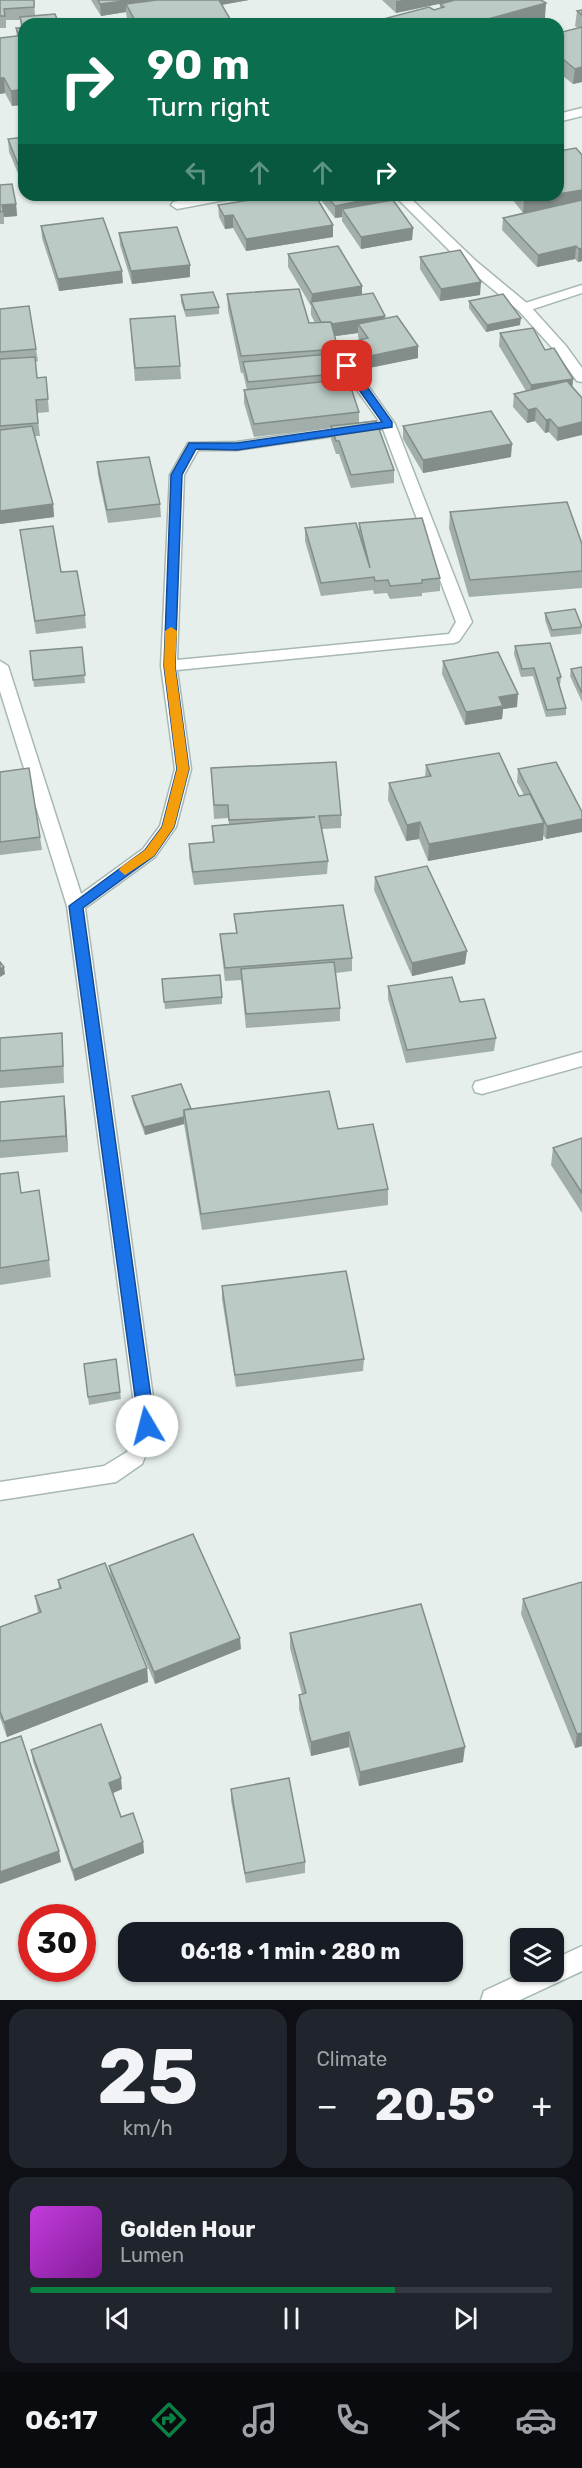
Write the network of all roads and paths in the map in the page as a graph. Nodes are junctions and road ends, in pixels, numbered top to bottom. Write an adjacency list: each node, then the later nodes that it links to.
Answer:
1 (582, 111): 2 (street)
2 (564, 116)
3 (198, 201): 5 (street)
4 (406, 201): 7 (street)
5 (177, 205)
6 (582, 289): 7 (street)
7 (524, 308): 9 (street)
8 (347, 366): 10 (street)
9 (582, 378)
10 (388, 424): 12 (street); 12 (street)
11 (0, 666): 13 (street)
12 (170, 666): 13 (street)
13 (76, 906): 16 (street)
14 (582, 1059): 15 (street)
15 (482, 1087)
16 (0, 1491)
17 (582, 1958): 18 (street)
18 (493, 2000)

